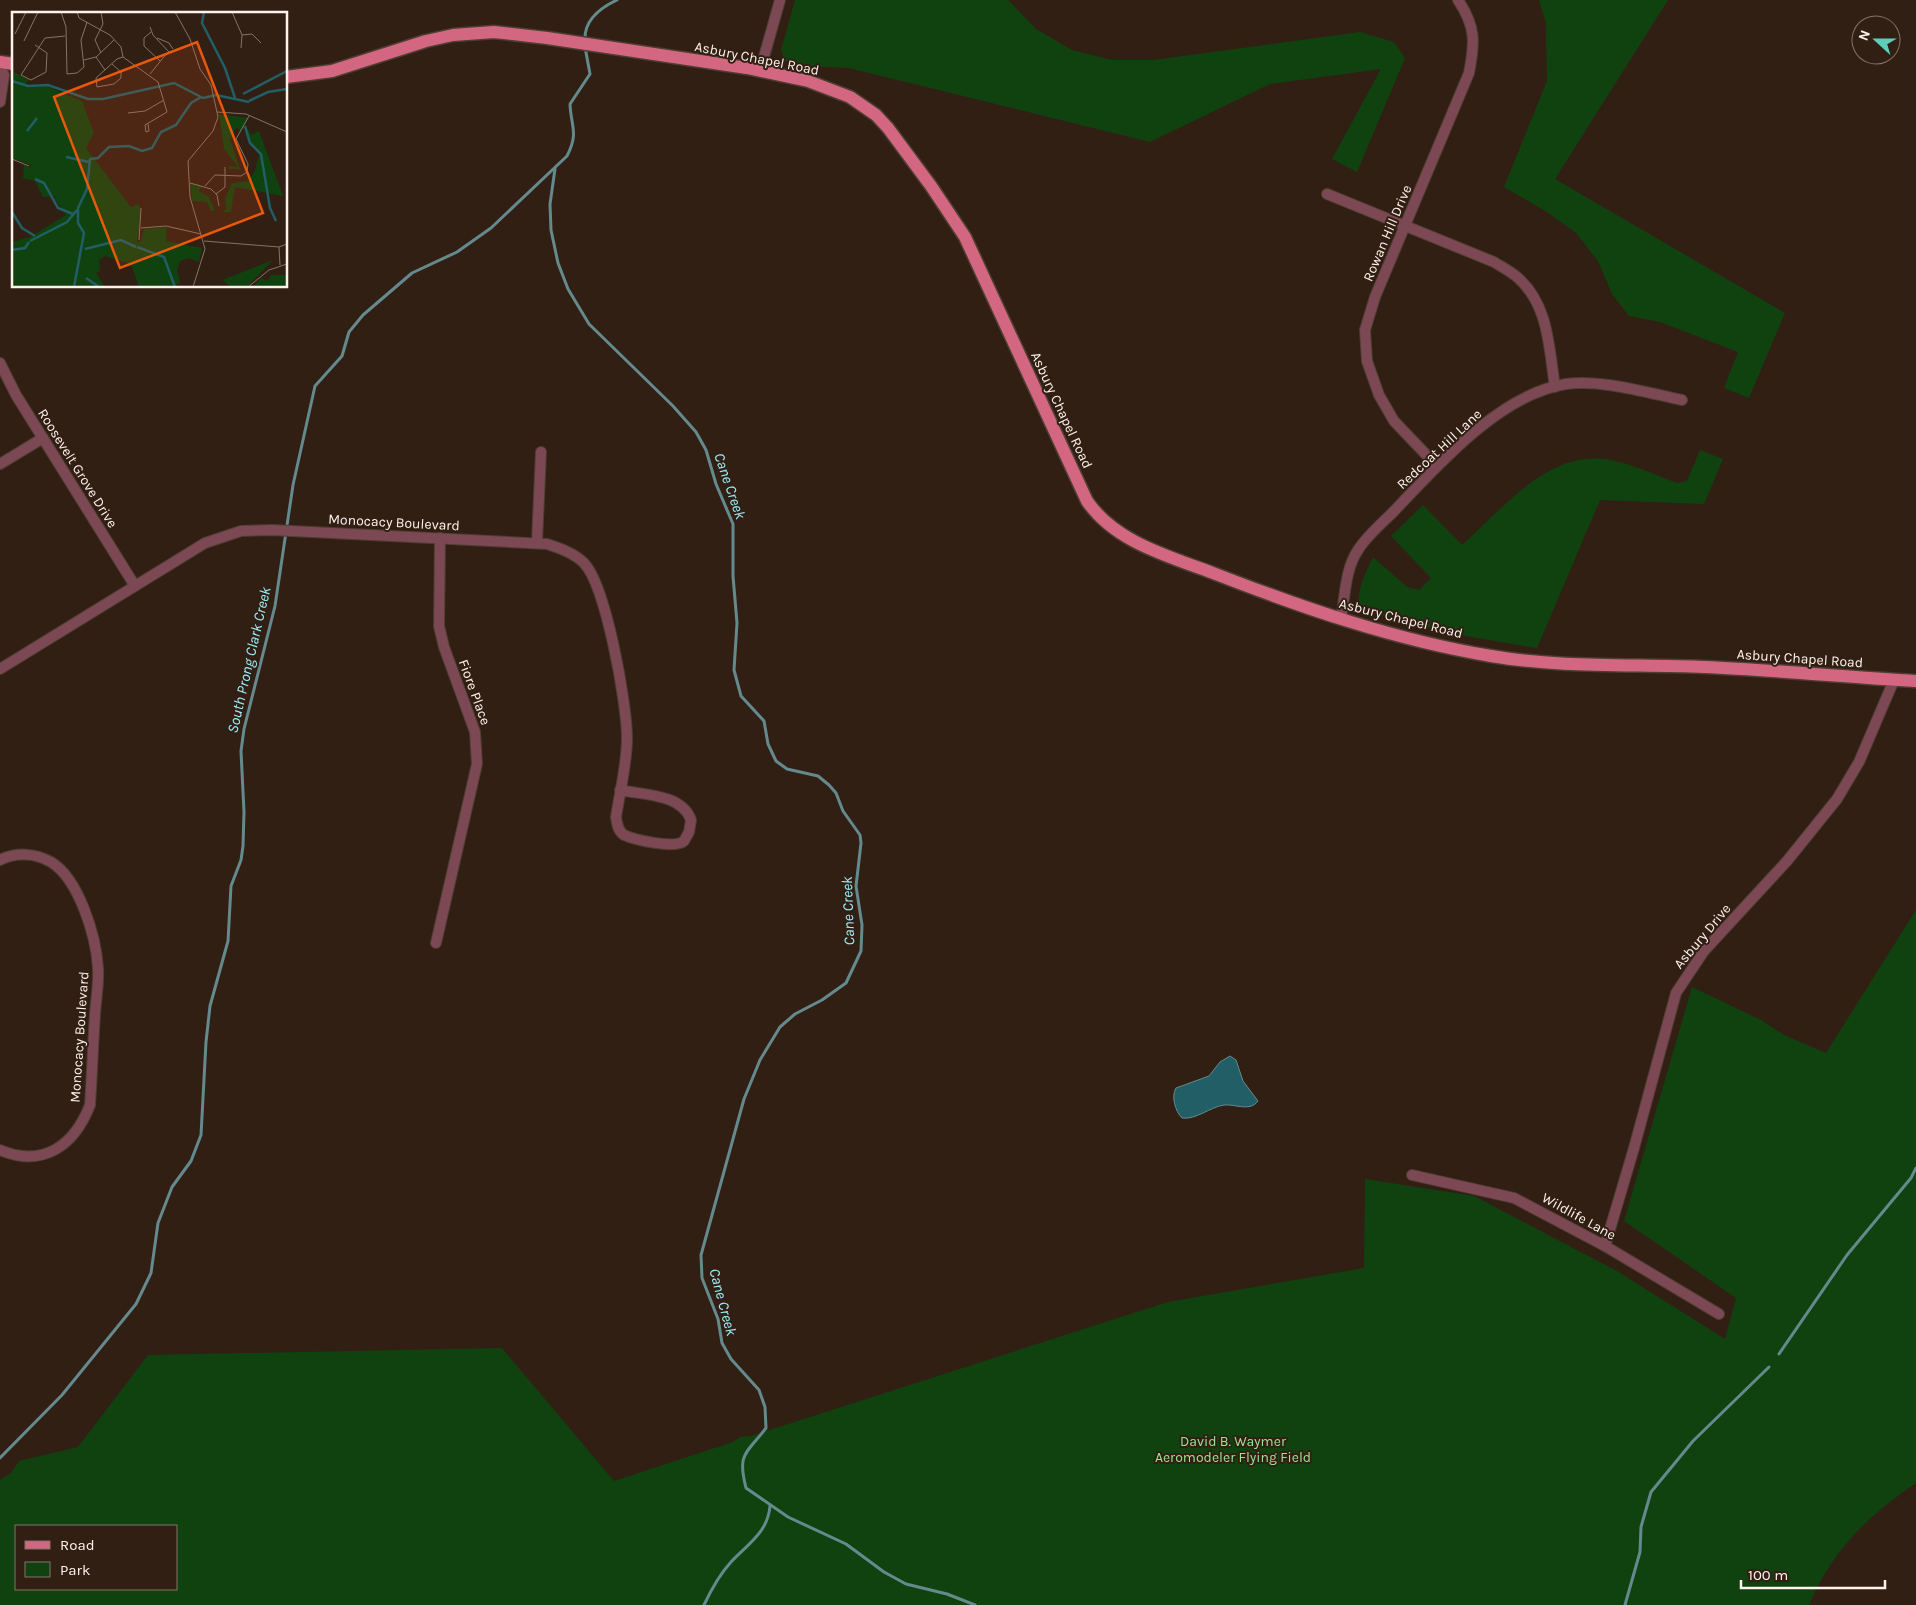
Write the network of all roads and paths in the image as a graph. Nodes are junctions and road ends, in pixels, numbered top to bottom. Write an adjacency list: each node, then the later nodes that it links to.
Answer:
1 (780, 0): 4 (street)
2 (1458, 0): 8 (street, Rowan Hill Drive)
3 (0, 67): 6 (street)
4 (760, 71): 5 (main road, Asbury Chapel Road); 19 (main road, Asbury Chapel Road)
5 (288, 78)
6 (0, 102)
7 (1327, 194): 8 (street)
8 (1406, 226): 10 (street); 15 (street, Rowan Hill Drive)
9 (0, 363): 12 (street, Roosevelt Grove Drive)
10 (1555, 388): 11 (street, Redcoat Hill Lane); 15 (street, Redcoat Hill Lane)
11 (1682, 400)
12 (43, 438): 14 (street); 18 (street, Roosevelt Grove Drive)
13 (541, 452): 17 (street)
14 (0, 464)
15 (1437, 466): 19 (street, Redcoat Hill Lane)
16 (440, 538): 17 (street, Monocacy Boulevard); 18 (street, Monocacy Boulevard); 25 (street, Fiore Place)
17 (537, 542): 23 (street, Monocacy Boulevard)
18 (135, 586): 20 (street, Monocacy Boulevard)
19 (1341, 619): 21 (main road, Asbury Chapel Road)
20 (0, 669)
21 (1894, 680): 22 (main road, Asbury Chapel Road); 28 (street, Asbury Drive)
22 (1916, 682)
23 (620, 790): 23 (street, Monocacy Boulevard)
24 (0, 860): 26 (street, Monocacy Boulevard)
25 (436, 943)
26 (0, 1150)
27 (1412, 1175): 28 (street, Wildlife Lane)
28 (1605, 1246): 29 (street, Wildlife Lane)
29 (1719, 1314)

